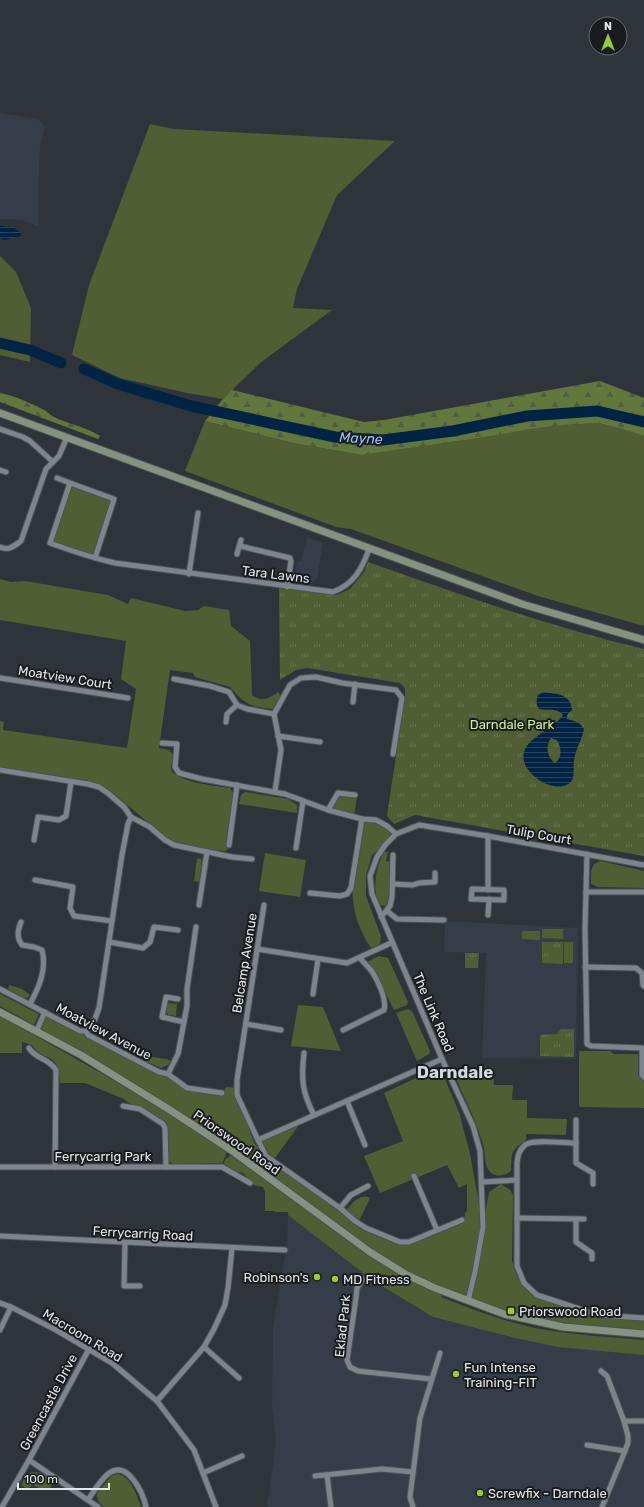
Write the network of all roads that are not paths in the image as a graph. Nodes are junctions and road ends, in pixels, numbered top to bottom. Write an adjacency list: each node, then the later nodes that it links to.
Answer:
1 (0, 412): 3 (street)
2 (0, 429): 4 (street)
3 (67, 437): 4 (street); 11 (street)
4 (53, 462): 10 (street)
5 (0, 470): 6 (street)
6 (6, 472)
7 (57, 478): 8 (street)
8 (70, 483): 13 (street); 13 (street, Tara Lawns)
9 (198, 513): 14 (street)
10 (0, 548)
11 (370, 549): 15 (street, Tara Lawns); 16 (street)
12 (237, 554): 15 (street)
13 (95, 558): 14 (street, Tara Lawns)
14 (189, 574): 15 (street, Tara Lawns)
15 (288, 586)
16 (644, 640)
17 (0, 678): 20 (street, Moatview Court)
18 (174, 679): 22 (street)
19 (355, 684): 21 (street); 23 (street); 28 (street)
20 (128, 698)
21 (353, 702)
22 (237, 705): 23 (street); 24 (street)
23 (274, 714): 25 (street)
24 (226, 722)
25 (278, 736): 26 (street); 32 (street)
26 (320, 742)
27 (162, 743): 31 (street)
28 (393, 754)
29 (0, 770): 30 (street)
30 (71, 782): 36 (street); 40 (street)
31 (237, 785): 32 (street); 41 (street)
32 (275, 791): 34 (street)
33 (355, 795): 35 (street)
34 (303, 801): 35 (street); 42 (street)
35 (328, 810): 37 (street)
36 (131, 817): 43 (street); 62 (street)
37 (362, 819): 38 (street); 54 (street)
38 (396, 834): 39 (street, Tulip Court); 60 (street, The Link Road)
39 (488, 836): 44 (street, Tulip Court); 51 (street, Tulip Court)
40 (34, 840)
41 (229, 845)
42 (296, 848)
43 (207, 852): 46 (street); 56 (street)
44 (587, 854): 47 (street, Tulip Court); 52 (street)
45 (393, 855): 50 (street)
46 (252, 859)
47 (644, 865)
48 (435, 873): 50 (street)
49 (35, 880): 62 (street)
50 (393, 884): 58 (street)
51 (488, 890): 55 (street); 55 (street)
52 (586, 892): 53 (street); 71 (street)
53 (644, 892)
54 (310, 893)
55 (489, 899): 59 (street)
56 (199, 905)
57 (264, 905): 68 (street, Belcamp Avenue)
58 (387, 911): 60 (street); 61 (street)
59 (488, 915)
60 (381, 917): 67 (street, The Link Road)
61 (444, 920)
62 (112, 921): 66 (street)
63 (21, 922): 76 (street)
64 (196, 927): 79 (street)
65 (178, 930): 66 (street)
66 (109, 942): 83 (street)
67 (391, 943): 69 (street); 87 (street, The Link Road)
68 (257, 949): 70 (street); 80 (street, Belcamp Avenue)
69 (360, 958): 70 (street); 82 (street)
70 (318, 959): 74 (street)
71 (585, 967): 72 (street); 89 (street)
72 (644, 986)
73 (0, 989): 76 (street, Moatview Avenue)
74 (313, 994)
75 (178, 999): 79 (street)
76 (30, 1004): 78 (street, Moatview Avenue)
77 (0, 1012): 84 (street, Priorswood Road)
78 (45, 1012): 83 (street, Moatview Avenue); 84 (street)
79 (184, 1022): 88 (street)
80 (246, 1024): 81 (street, Belcamp Avenue); 95 (street, Belcamp Avenue)
81 (281, 1030)
82 (343, 1030)
83 (86, 1031): 88 (street, Moatview Avenue)
84 (36, 1032): 120 (street, Priorswood Road)
85 (29, 1048): 99 (street)
86 (304, 1053): 93 (street)
87 (442, 1059): 91 (street); 103 (street, The Link Road)
88 (168, 1074): 90 (street, Moatview Avenue)
89 (644, 1077)
90 (222, 1092)
91 (347, 1101): 93 (street); 97 (street)
92 (122, 1106): 100 (street, Ferrycarrig Park)
93 (314, 1115): 95 (street)
94 (576, 1120): 96 (street)
95 (258, 1140): 107 (street, Belcamp Avenue)
96 (576, 1142): 102 (street); 105 (street)
97 (365, 1145)
98 (0, 1167): 99 (street, Ferrycarrig Park)
99 (55, 1167): 100 (street, Ferrycarrig Park)
100 (166, 1167): 104 (street)
101 (414, 1176): 112 (street)
102 (517, 1180): 103 (street); 108 (street)
103 (482, 1182): 120 (street, The Link Road)
104 (250, 1183)
105 (593, 1184)
106 (368, 1186): 107 (street)
107 (340, 1208): 112 (street, Belcamp Avenue)
108 (517, 1218): 109 (street); 123 (street)
109 (576, 1219): 110 (street); 117 (street)
110 (584, 1219)
111 (462, 1220): 112 (street, Belcamp Avenue)
112 (437, 1230)
113 (0, 1236): 114 (street, Ferrycarrig Road)
114 (125, 1242): 115 (street, Ferrycarrig Road); 119 (street)
115 (232, 1248): 116 (street, Ferrycarrig Road); 126 (street)
116 (285, 1250)
117 (592, 1259)
118 (363, 1279): 131 (street, Eklad Park)
119 (140, 1286)
120 (468, 1301): 125 (street, Priorswood Road)
121 (0, 1303): 122 (street, Macroom Road)
122 (11, 1307): 124 (street); 127 (street, Macroom Road)
123 (644, 1318)
124 (0, 1330)
125 (644, 1334)
126 (204, 1347): 130 (street); 132 (street)
127 (88, 1349): 132 (street, Macroom Road); 138 (street, Greencastle Drive)
128 (440, 1353): 131 (street)
129 (601, 1371): 133 (street)
130 (239, 1378)
131 (431, 1379): 139 (street)
132 (157, 1401): 140 (street, Macroom Road)
133 (624, 1421): 134 (street); 136 (street)
134 (644, 1421)
135 (587, 1445): 136 (street)
136 (625, 1452): 150 (street)
137 (242, 1456): 140 (street)
138 (29, 1460): 143 (street); 144 (street, Greencastle Drive)
139 (413, 1472): 141 (street); 149 (street)
140 (203, 1473): 147 (street, Macroom Road)
141 (327, 1475): 142 (street); 148 (street)
142 (314, 1476)
143 (88, 1500): 145 (street); 146 (street)
144 (2, 1507)
145 (98, 1507)
146 (146, 1507)
147 (216, 1507)
148 (331, 1507)
149 (413, 1507)
150 (602, 1507)

